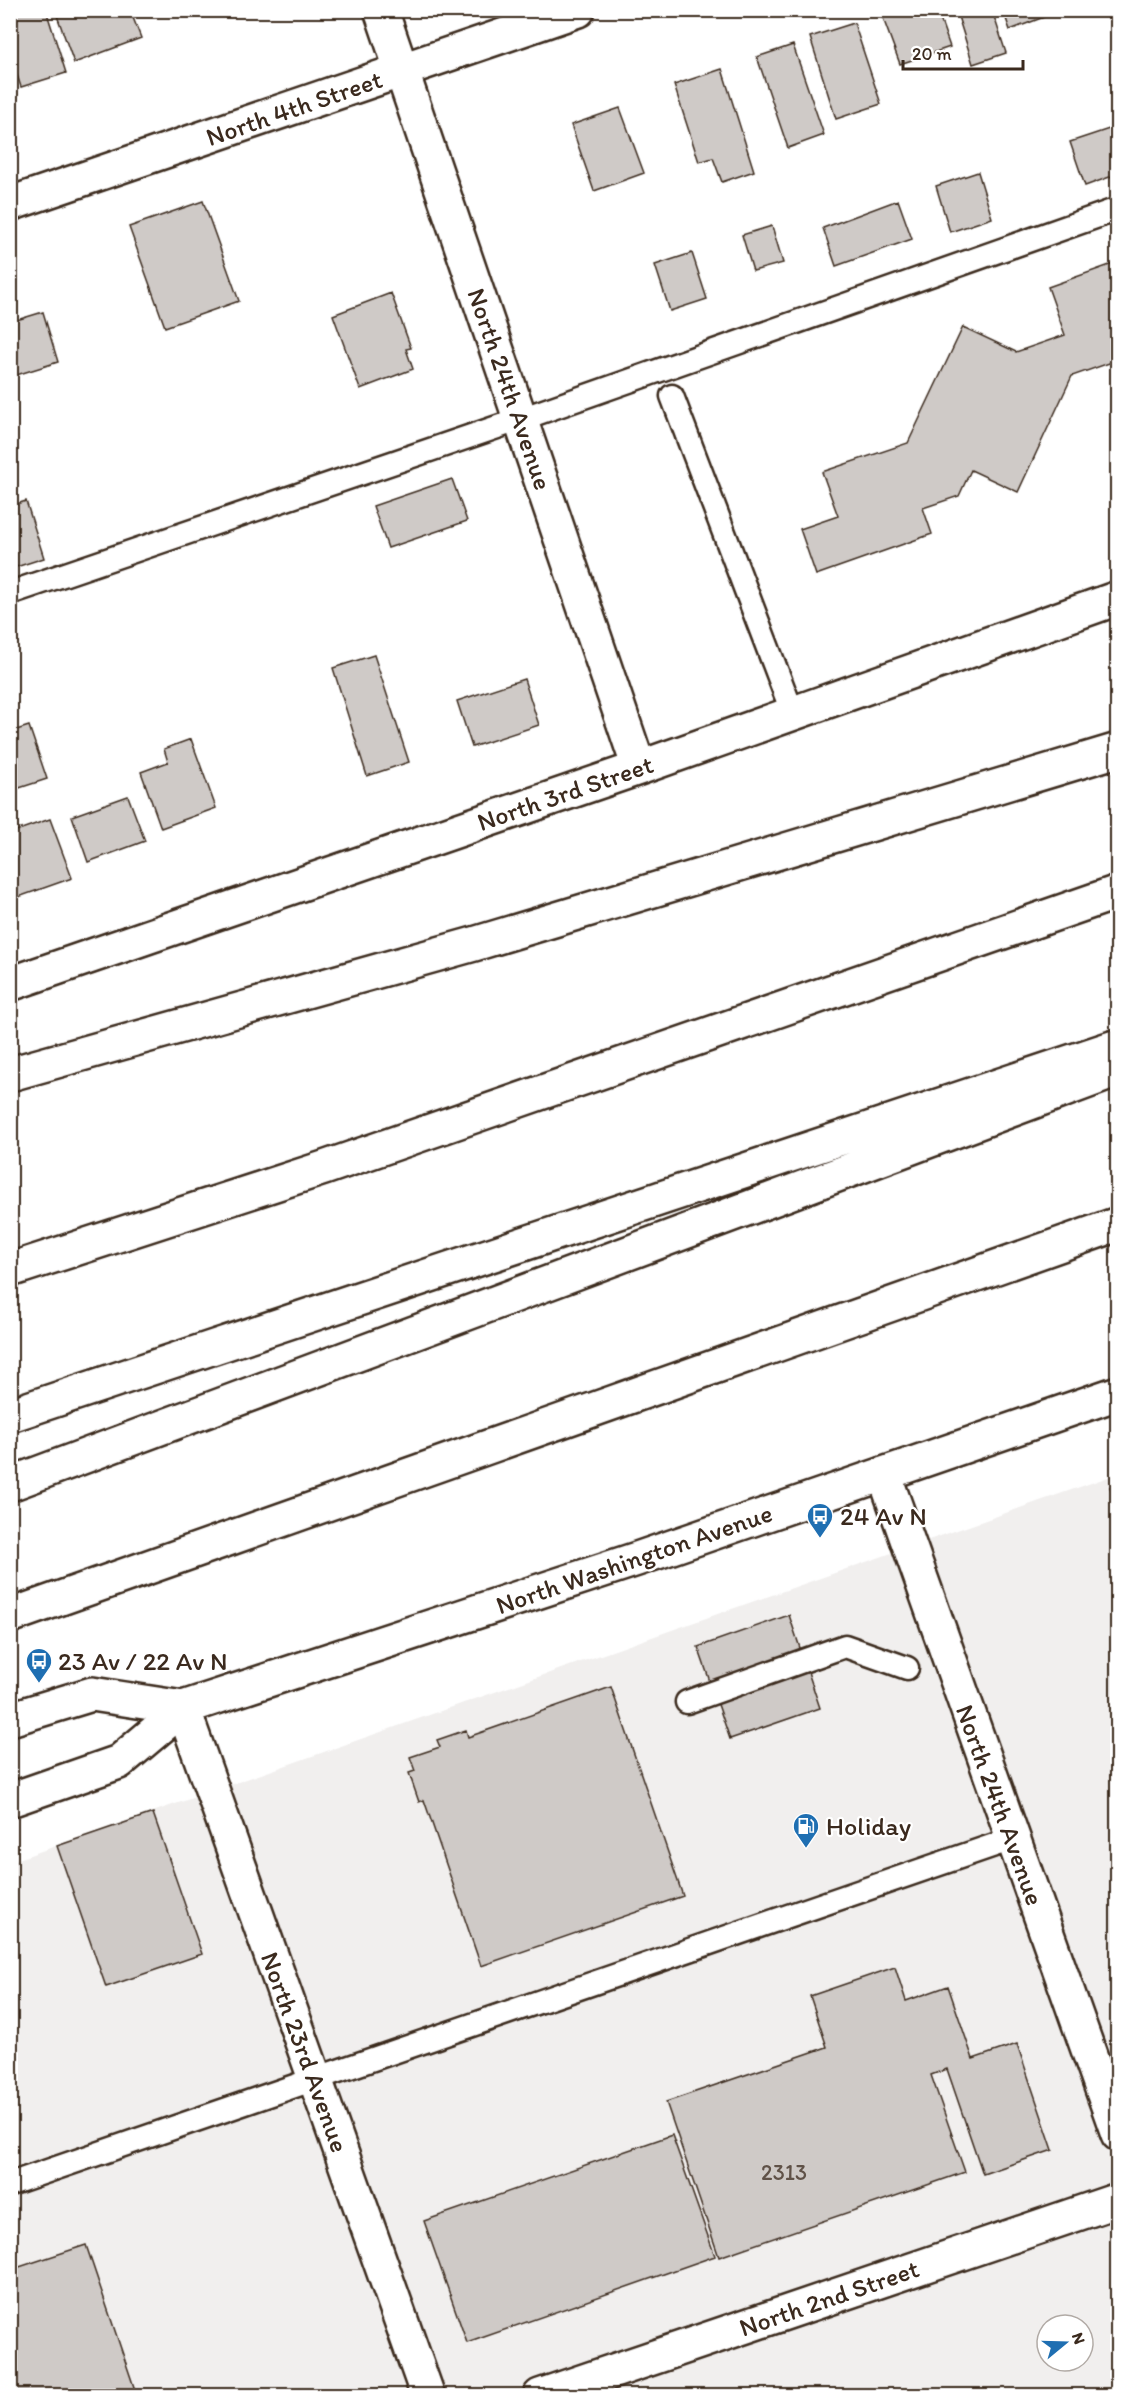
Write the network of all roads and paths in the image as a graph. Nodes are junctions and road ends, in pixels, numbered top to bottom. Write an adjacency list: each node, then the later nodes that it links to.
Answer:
1 (381, 10): 3 (main road, North 24th Avenue)
2 (578, 10): 3 (main road, North 4th Street)
3 (402, 71): 4 (main road, North 4th Street); 7 (main road, North 24th Avenue)
4 (10, 204)
5 (1118, 208): 7 (lane)
6 (672, 396): 10 (lane)
7 (520, 419): 8 (lane); 12 (main road, North 24th Avenue)
8 (10, 593)
9 (1118, 598): 10 (main road, North 3rd Street)
10 (793, 714): 12 (main road, North 3rd Street)
11 (1118, 750): 17 (main road)
12 (639, 768): 14 (main road, North 3rd Street)
13 (1118, 892): 19 (main road)
14 (10, 984)
15 (1118, 1046): 21 (main road)
16 (1118, 1070): 23 (main road)
17 (10, 1074)
18 (1118, 1224): 24 (main road)
19 (10, 1270)
20 (1118, 1393): 22 (main road, North Washington Avenue)
21 (10, 1415)
22 (884, 1474): 27 (main road, North Washington Avenue); 30 (main road, North 24th Avenue)
23 (10, 1484)
24 (10, 1616)
25 (907, 1668): 26 (lane)
26 (687, 1702)
27 (183, 1708): 28 (main road, North Washington Avenue); 29 (main road, North Washington Avenue); 31 (main road, North 23rd Avenue)
28 (10, 1719)
29 (10, 1800)
30 (1012, 1839): 31 (lane); 32 (main road, North 24th Avenue)
31 (315, 2080): 33 (lane); 35 (main road, North 23rd Avenue)
32 (1118, 2134)
33 (10, 2184)
34 (1116, 2207): 36 (main road, North 2nd Street)
35 (428, 2396)
36 (540, 2396)

